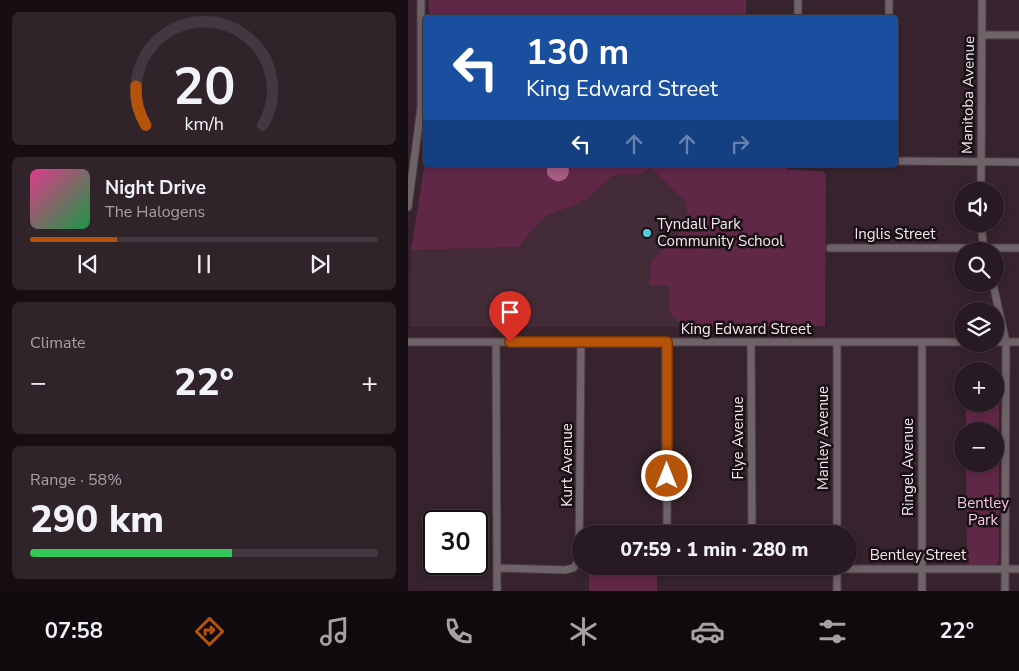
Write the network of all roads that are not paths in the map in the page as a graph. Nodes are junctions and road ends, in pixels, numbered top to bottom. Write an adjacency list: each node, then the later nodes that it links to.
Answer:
1 (421, 0): 9 (street)
2 (798, 0): 5 (street)
3 (889, 0): 6 (street)
4 (982, 0): 7 (street, Manitoba Avenue)
5 (798, 15)
6 (889, 15)
7 (982, 35): 8 (street); 11 (street, Manitoba Avenue)
8 (1020, 35)
9 (411, 160): 14 (street)
10 (898, 161): 11 (street)
11 (981, 162): 12 (street); 13 (street, Manitoba Avenue)
12 (1020, 162)
13 (981, 182)
14 (408, 207)
15 (830, 248): 18 (street, Inglis Street)
16 (1020, 248): 17 (street, Inglis Street)
17 (1004, 249)
18 (954, 250)
19 (995, 292): 27 (street)
20 (408, 342): 21 (street, King Edward Street)
21 (496, 342): 22 (street, King Edward Street); 34 (street)
22 (581, 342): 23 (street, King Edward Street); 34 (street, Kurt Avenue)
23 (667, 342): 24 (street, King Edward Street); 30 (street)
24 (751, 342): 29 (street, King Edward Street); 31 (street, Flye Avenue)
25 (922, 342): 26 (street, King Edward Street); 29 (street, King Edward Street); 35 (street, Ringel Avenue)
26 (954, 342)
27 (1006, 342): 28 (street); 36 (street)
28 (1020, 342)
29 (837, 343): 32 (street, Manley Avenue)
30 (667, 525)
31 (752, 525)
32 (837, 525)
33 (857, 567): 35 (street, Bentley Street)
34 (497, 568): 39 (street)
35 (922, 569): 36 (street, Bentley Street); 41 (street, Ringel Avenue)
36 (1005, 569): 37 (street, Bentley Street); 42 (street)
37 (1020, 569)
38 (837, 575): 40 (street)
39 (497, 591)
40 (837, 591)
41 (922, 591)
42 (1005, 591)

